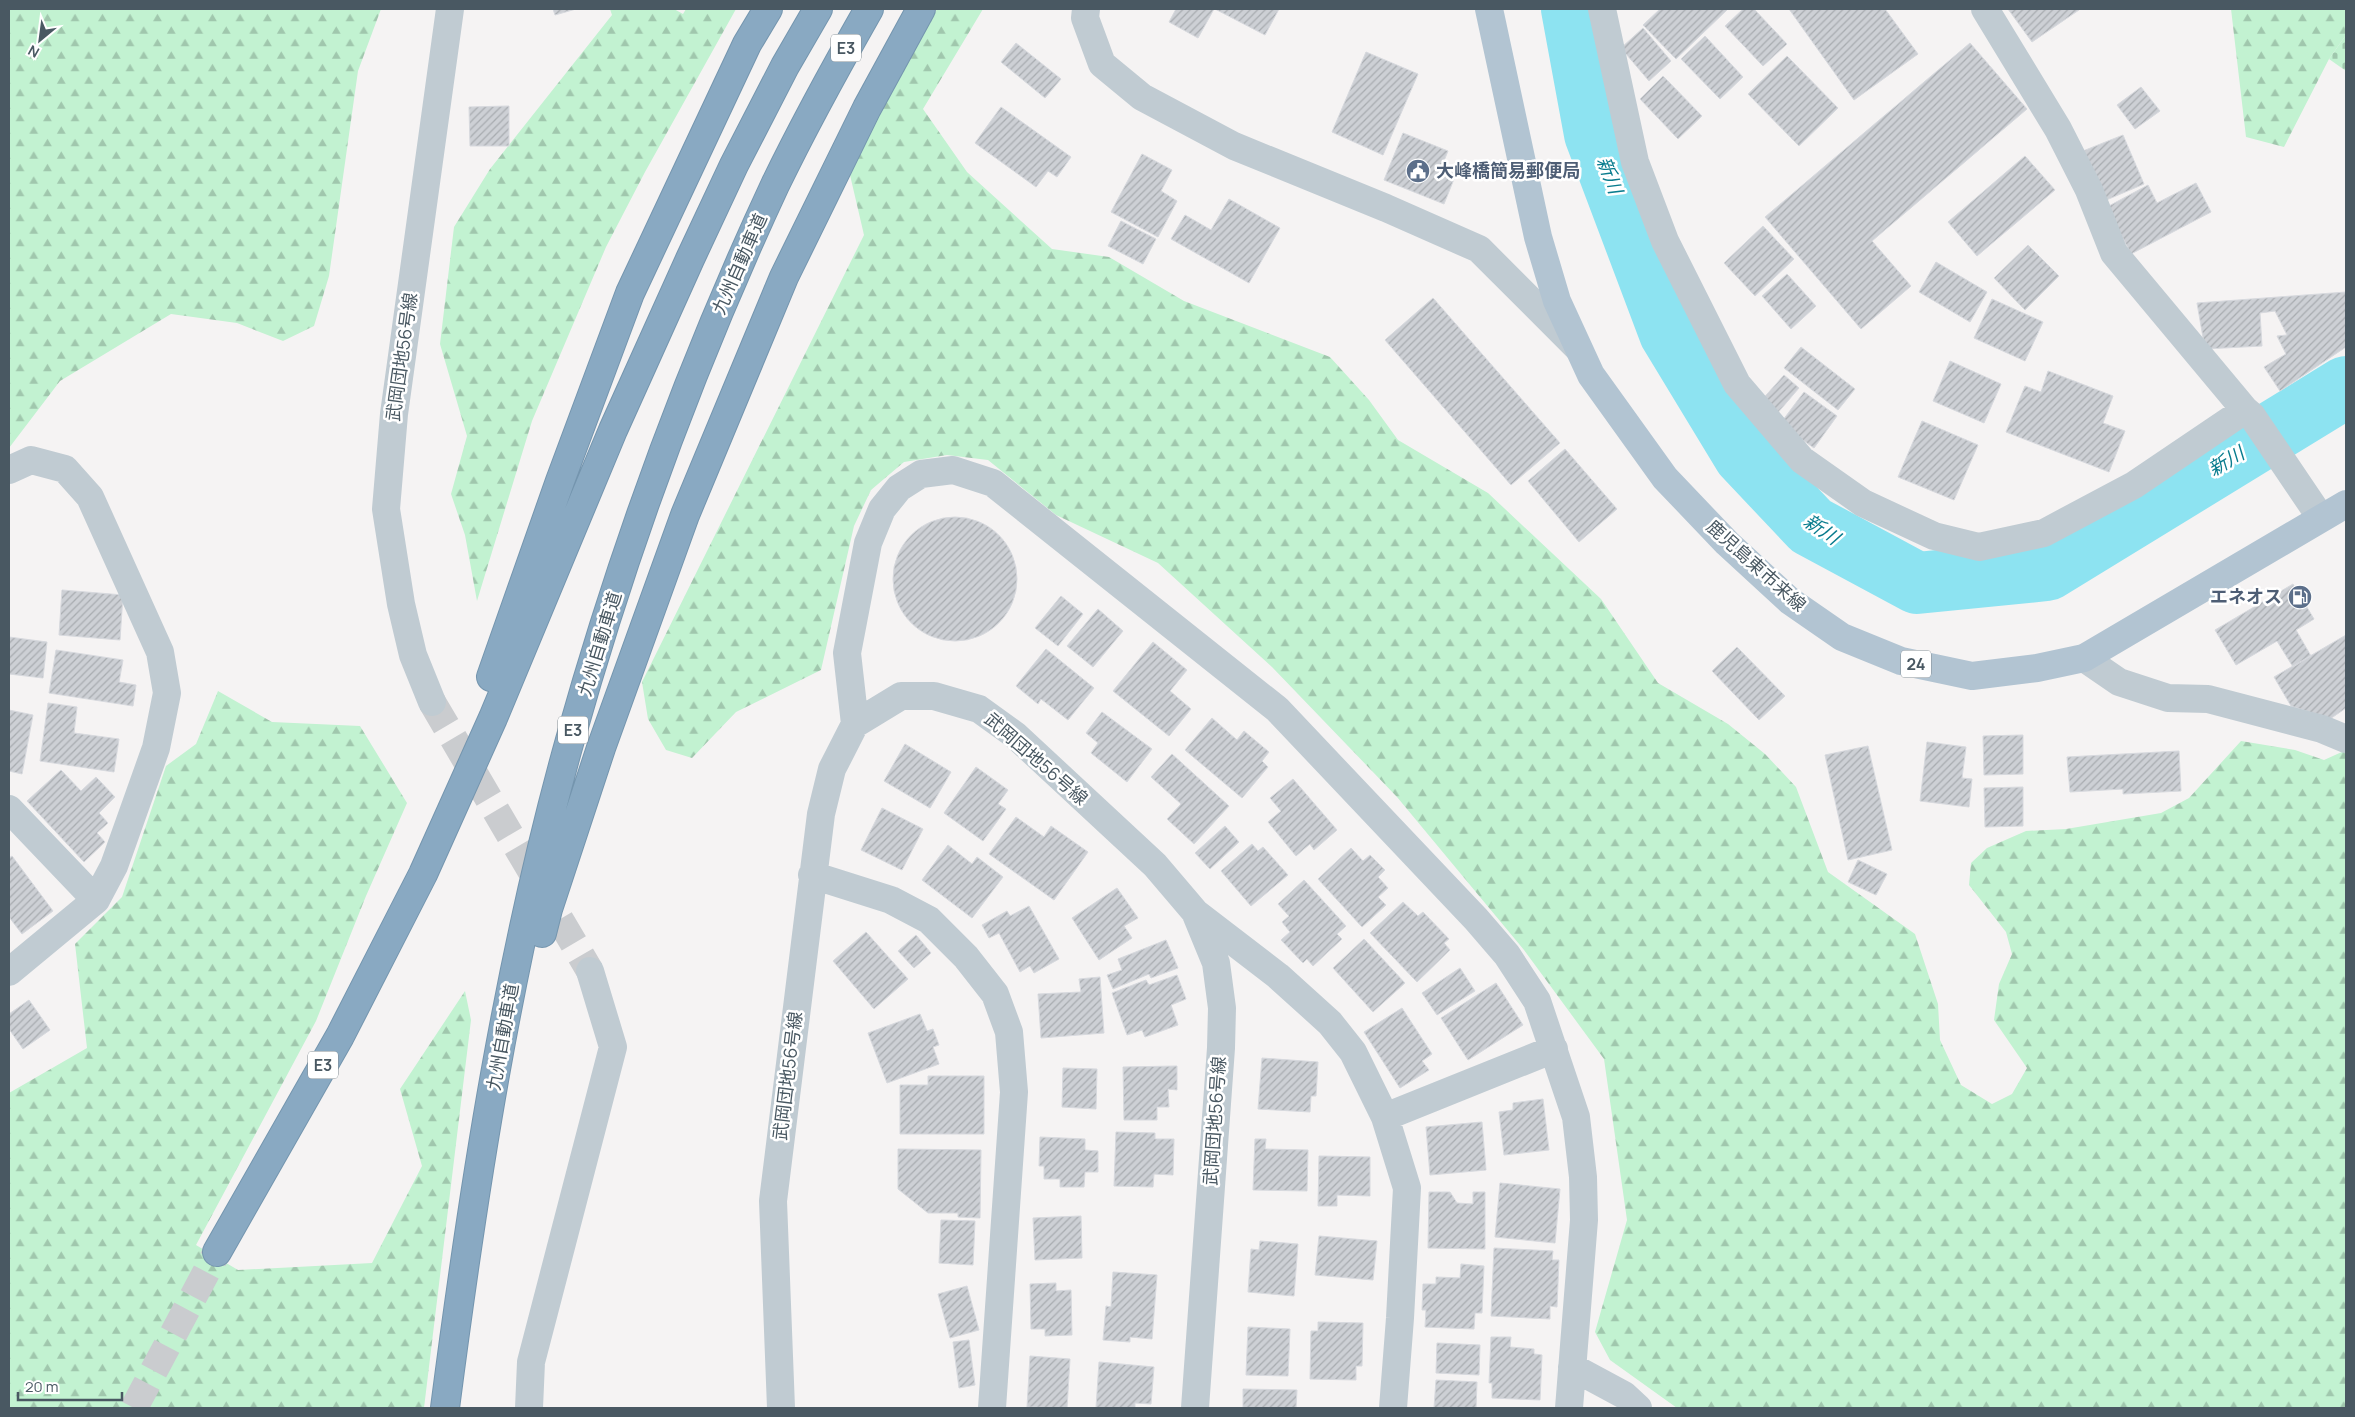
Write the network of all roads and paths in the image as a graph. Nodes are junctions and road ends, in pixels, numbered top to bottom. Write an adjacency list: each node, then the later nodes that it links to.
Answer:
1 (450, 9): 16 (street, 武岡団地56号線)
2 (768, 9): 20 (highway)
3 (818, 9): 20 (highway, E3)
4 (869, 9): 29 (highway, 九州自動車道 / E3)
5 (921, 9): 29 (highway)
6 (1086, 9): 10 (street)
7 (1489, 9): 10 (main road, 鹿児島東市来線 / 24)
8 (1602, 9): 11 (street)
9 (1985, 9): 11 (street)
10 (1577, 347): 15 (main road, 鹿児島東市来線 / 24)
11 (2248, 413): 14 (street)
12 (9, 470): 22 (street)
13 (2346, 504): 14 (main road, 鹿児島東市来線 / 24)
14 (2321, 518): 15 (main road, 鹿児島東市来線 / 24)
15 (2084, 658): 18 (street)
16 (432, 702)
17 (856, 724): 21 (street, 武岡団地56号線); 23 (street, 武岡団地56号線); 26 (street)
18 (2346, 739)
19 (9, 809): 22 (street)
20 (423, 874): 28 (highway, E3)
21 (812, 875): 33 (street, 武岡団地56号線); 34 (street)
22 (96, 900): 25 (street)
23 (1195, 912): 27 (street); 35 (street, 武岡団地56号線)
24 (590, 970): 32 (street)
25 (9, 972)
26 (1554, 1049): 27 (street); 30 (street)
27 (1385, 1117): 36 (street)
28 (217, 1252)
29 (464, 1266): 31 (highway, 九州自動車道 / E3)
30 (1572, 1367): 37 (street); 38 (street)
31 (445, 1408)
32 (529, 1408)
33 (781, 1408)
34 (992, 1408)
35 (1195, 1408)
36 (1393, 1408)
37 (1569, 1408)
38 (1638, 1408)

